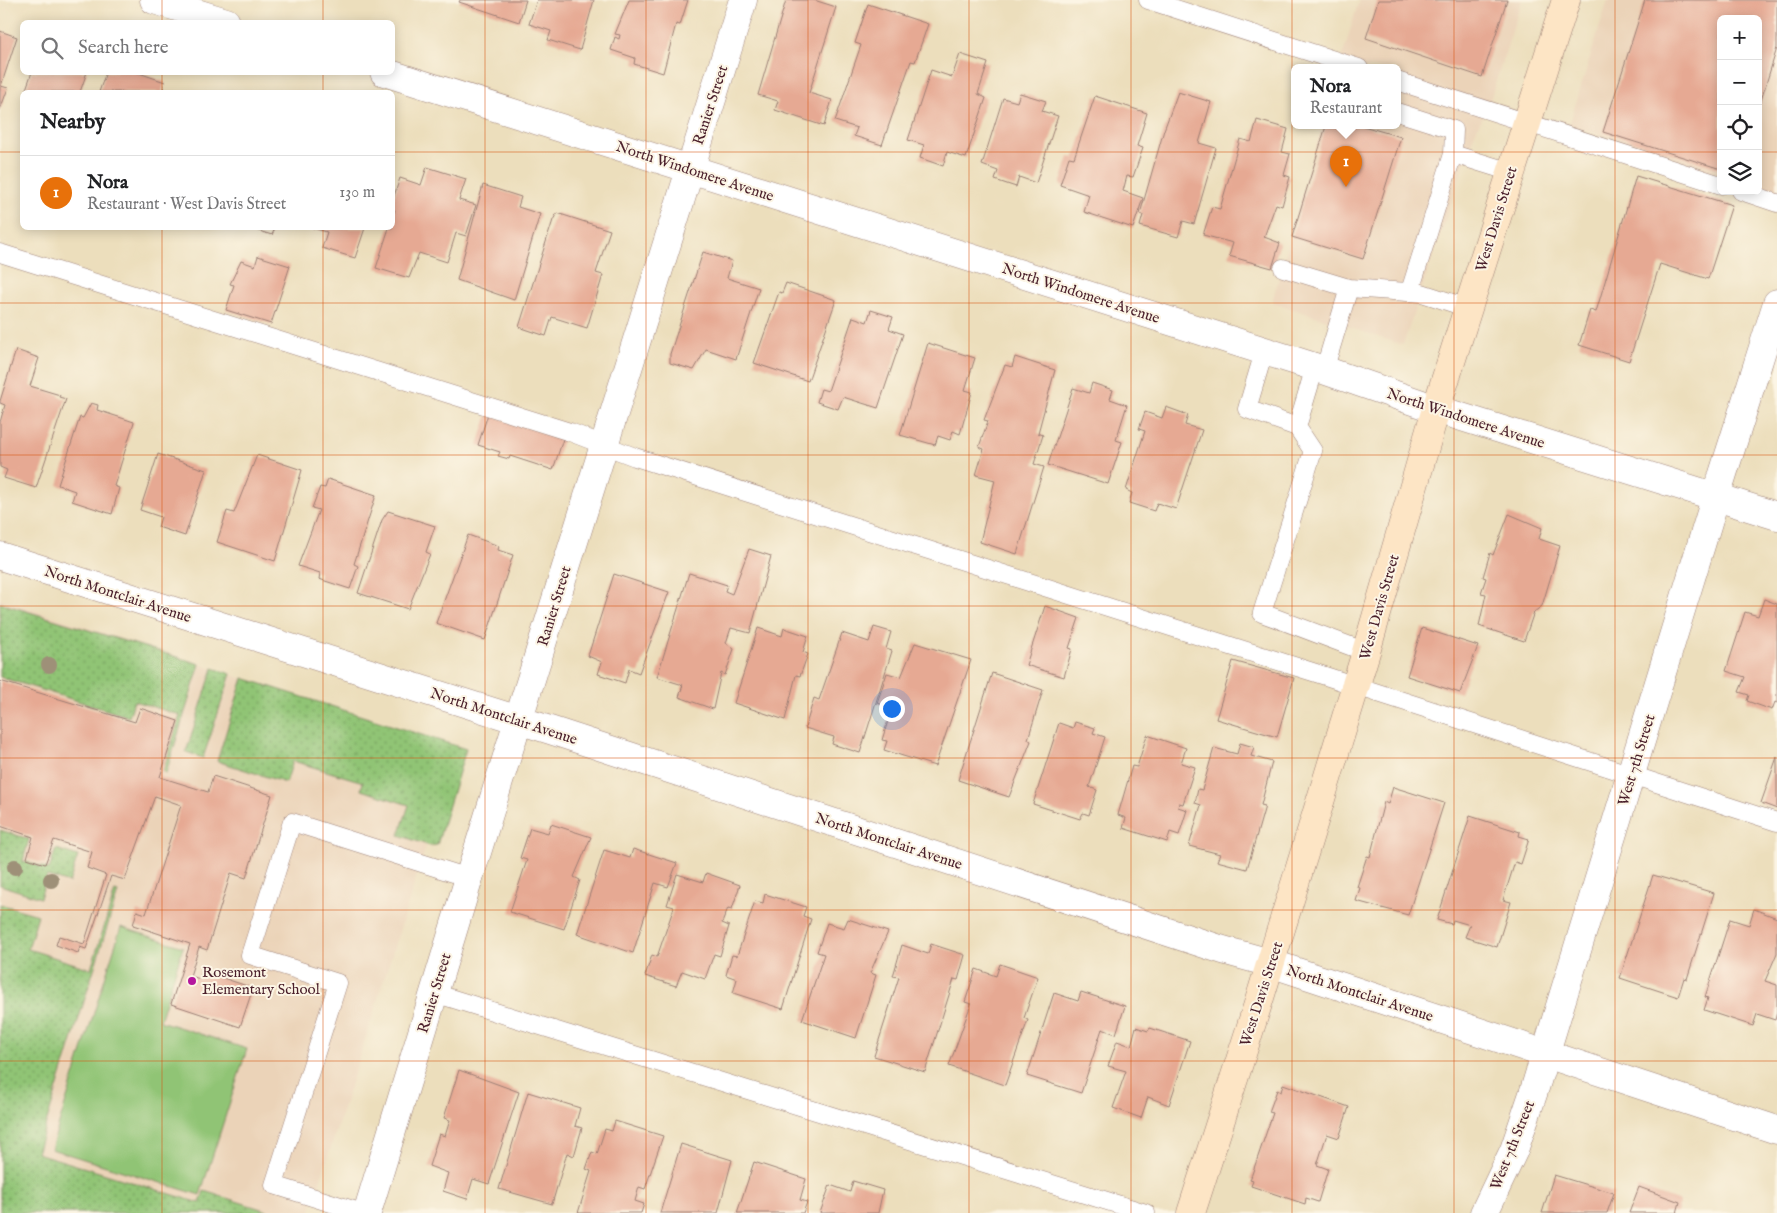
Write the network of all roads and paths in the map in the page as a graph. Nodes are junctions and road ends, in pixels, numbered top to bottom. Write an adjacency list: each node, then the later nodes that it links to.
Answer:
1 (154, 0): 5 (street)
2 (743, 0): 12 (street, Ranier Street)
3 (1148, 0): 6 (lane)
4 (1566, 0): 10 (main road, West Davis Street)
5 (219, 20)
6 (1347, 64)
7 (393, 75): 12 (street, North Windomere Avenue)
8 (1401, 82): 10 (lane)
9 (1401, 113): 11 (lane)
10 (1526, 123): 13 (main road, West Davis Street); 14 (lane)
11 (1453, 154): 13 (lane); 20 (lane)
12 (690, 169): 23 (street, North Windomere Avenue); 27 (street, Ranier Street)
13 (1510, 172): 22 (main road, West Davis Street)
14 (1717, 184)
15 (1753, 195): 16 (lane)
16 (1777, 203)
17 (0, 253): 27 (lane)
18 (1283, 268): 19 (lane)
19 (1349, 288): 20 (lane); 24 (lane)
20 (1410, 291): 22 (lane)
21 (1777, 303): 28 (street, West 7th Street)
22 (1468, 308): 25 (main road, West Davis Street)
23 (1264, 352): 24 (street, North Windomere Avenue); 26 (lane)
24 (1320, 369): 25 (street, North Windomere Avenue); 26 (lane)
25 (1436, 409): 28 (street, North Windomere Avenue); 31 (main road, West Davis Street)
26 (1297, 427): 31 (lane)
27 (604, 445): 32 (lane); 33 (street, Ranier Street)
28 (1716, 496): 29 (street, North Windomere Avenue); 34 (street, West 7th Street)
29 (1777, 516)
30 (0, 556): 33 (street, North Montclair Avenue)
31 (1366, 652): 32 (main road, West Davis Street)
32 (1356, 686): 34 (lane); 37 (main road, West Davis Street)
33 (518, 721): 36 (street, Ranier Street); 37 (street, North Montclair Avenue)
34 (1632, 774): 35 (lane); 39 (street, West 7th Street)
35 (1777, 822)
36 (469, 878): 38 (street, Ranier Street); 41 (lane)
37 (1270, 963): 39 (street, North Montclair Avenue); 43 (main road, West Davis Street)
38 (434, 993): 41 (street, Ranier Street); 42 (lane)
39 (1546, 1054): 40 (street, North Montclair Avenue); 44 (street, West 7th Street)
40 (1777, 1130)
41 (365, 1213)
42 (1146, 1213)
43 (1191, 1213)
44 (1484, 1213)

